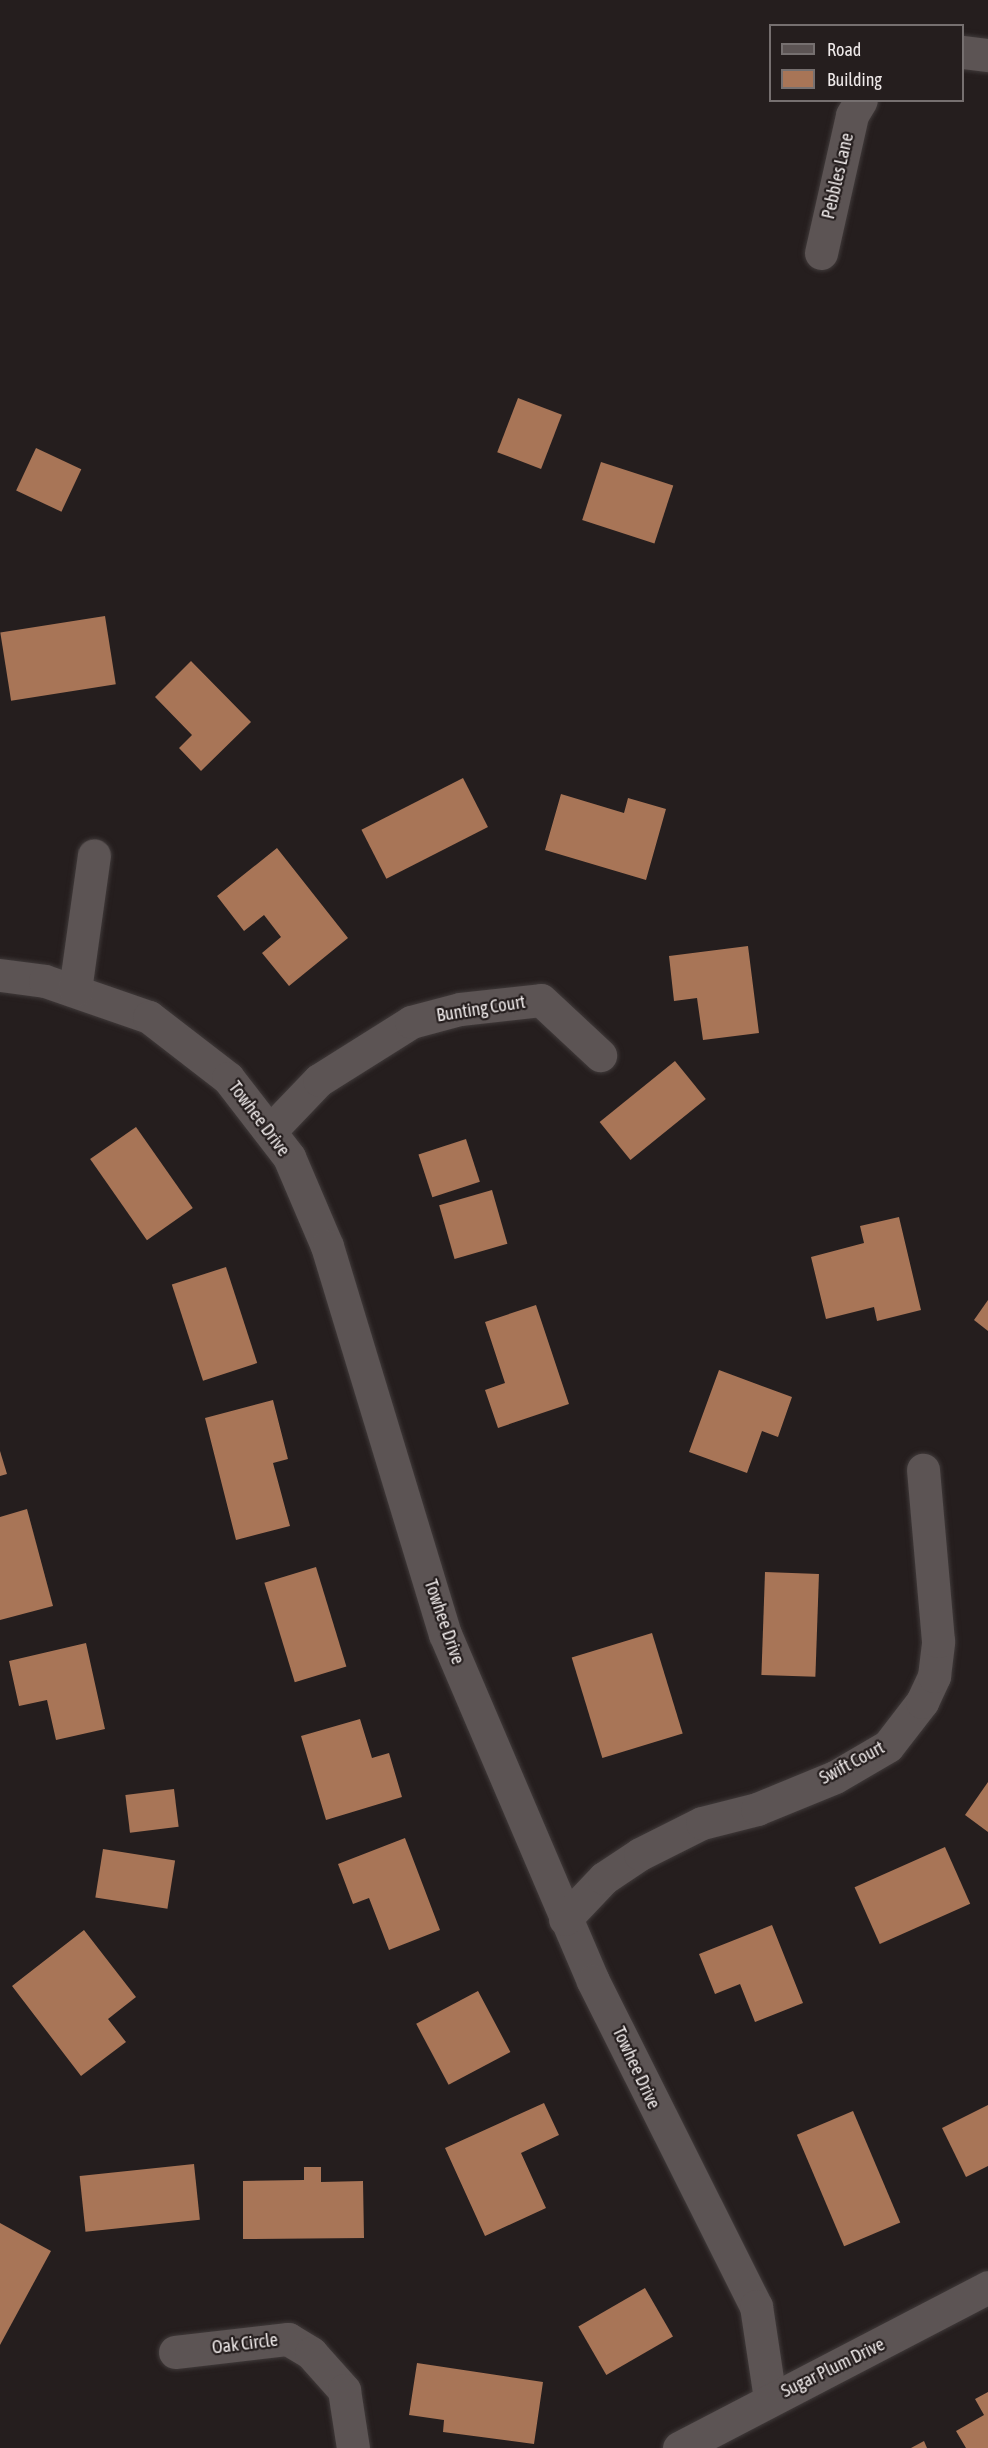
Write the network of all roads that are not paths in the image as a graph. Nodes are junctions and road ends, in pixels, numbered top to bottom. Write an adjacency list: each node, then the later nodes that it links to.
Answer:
1 (964, 52): 2 (street)
2 (988, 55)
3 (860, 102): 4 (street, Pebbles Lane)
4 (821, 253)
5 (94, 855): 7 (street)
6 (0, 975): 7 (street, Towhee Drive)
7 (75, 990): 9 (street, Towhee Drive)
8 (600, 1055): 9 (street, Bunting Court)
9 (271, 1130): 11 (street, Towhee Drive)
10 (923, 1470): 11 (street, Swift Court)
11 (565, 1919): 14 (street, Towhee Drive)
12 (988, 2287): 14 (street, Sugar Plum Drive)
13 (176, 2352): 15 (street, Oak Circle)
14 (770, 2399): 16 (street, Sugar Plum Drive)
15 (353, 2448)
16 (679, 2448)

